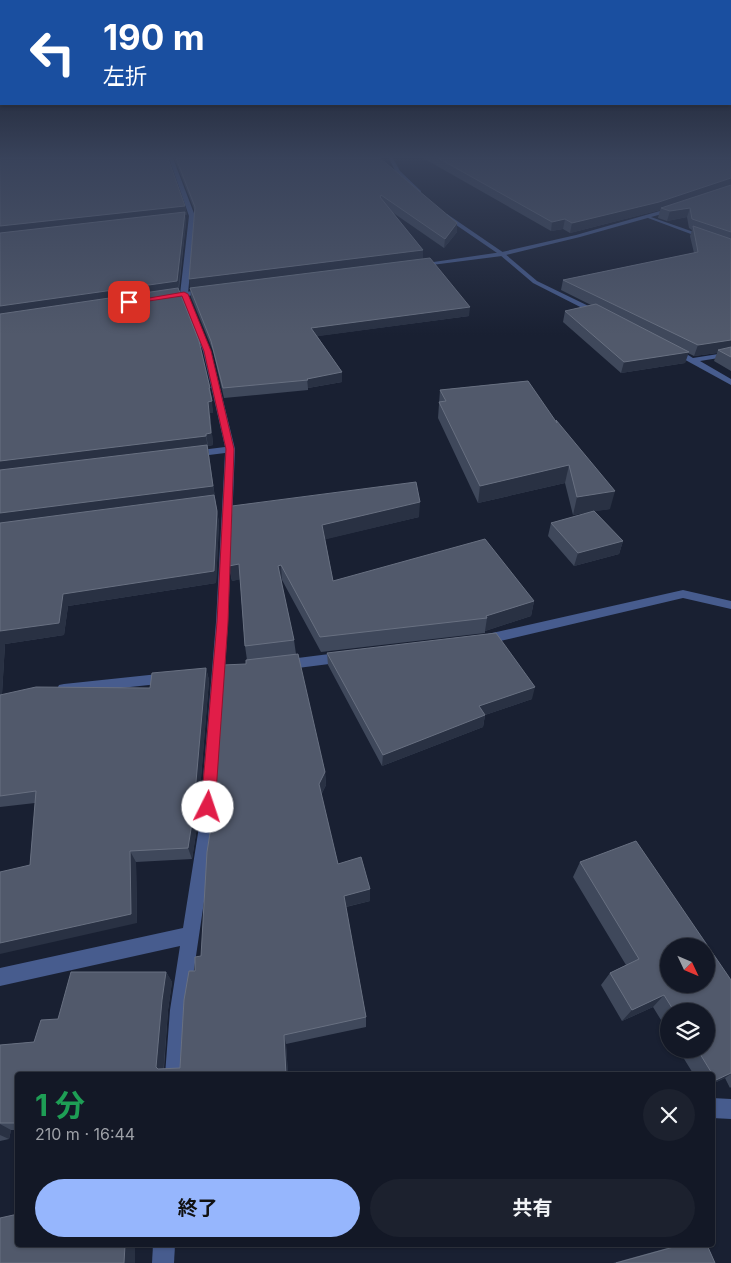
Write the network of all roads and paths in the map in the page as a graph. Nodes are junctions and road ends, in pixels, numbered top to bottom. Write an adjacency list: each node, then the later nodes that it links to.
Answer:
1 (192, 217): 4 (street); 9 (street)
2 (449, 217): 6 (street)
3 (650, 217): 5 (street); 6 (street)
4 (184, 218)
5 (731, 247)
6 (502, 254): 7 (street); 11 (street)
7 (412, 265)
8 (214, 290): 9 (street)
9 (184, 294): 10 (street); 16 (street)
10 (155, 298)
11 (607, 317)
12 (668, 347): 14 (street)
13 (731, 354): 14 (street)
14 (694, 360): 15 (street)
15 (731, 382)
16 (230, 449): 17 (street); 24 (street)
17 (182, 455)
18 (731, 605): 19 (street)
19 (470, 642)
20 (356, 656): 21 (street)
21 (267, 666)
22 (180, 676): 23 (street)
23 (47, 691)
24 (190, 935): 25 (street); 26 (street)
25 (0, 977)
26 (175, 1072)
27 (715, 1108): 28 (street)
28 (731, 1109)
29 (164, 1247): 30 (street)
30 (163, 1263)

